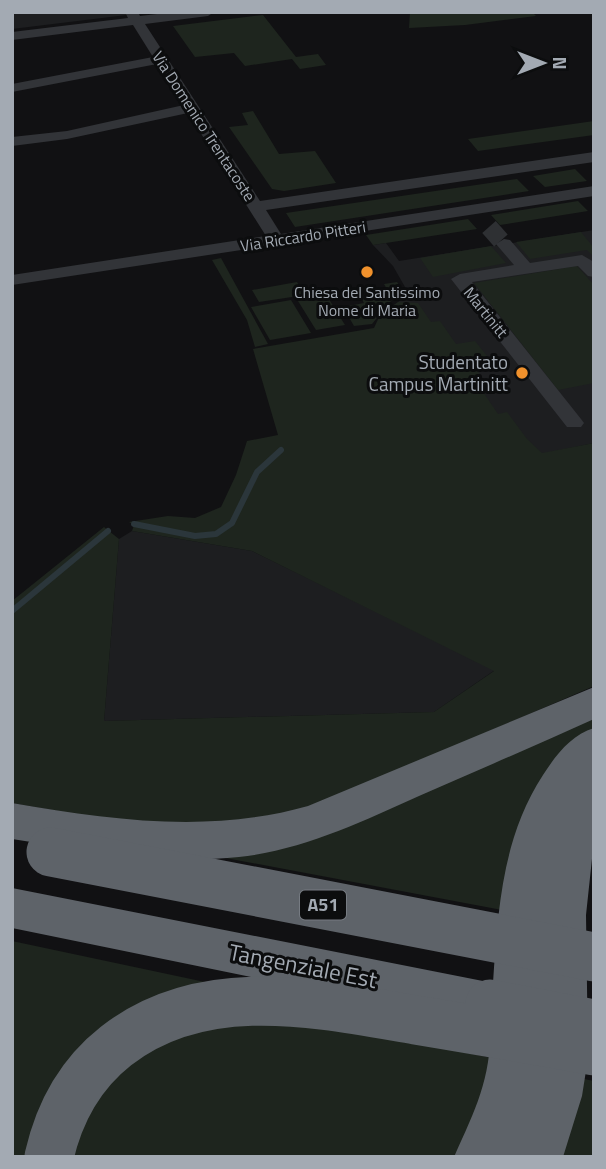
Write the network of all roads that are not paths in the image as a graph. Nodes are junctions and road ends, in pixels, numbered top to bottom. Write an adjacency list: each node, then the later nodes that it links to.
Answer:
1 (208, 12): 2 (street)
2 (134, 17): 3 (street); 4 (street, Via Domenico Trentacoste)
3 (12, 36)
4 (161, 59): 5 (street); 6 (street, Via Domenico Trentacoste)
5 (12, 88)
6 (192, 108): 7 (street); 10 (street, Via Domenico Trentacoste)
7 (12, 142)
8 (594, 157): 10 (street, Via Riccardo Pitteri)
9 (594, 191): 11 (street, Via Riccardo Pitteri)
10 (256, 207): 13 (street, Via Domenico Trentacoste)
11 (474, 209): 12 (street); 13 (street, Via Riccardo Pitteri)
12 (489, 227)
13 (277, 240): 17 (street, Via Riccardo Pitteri)
14 (505, 244): 15 (street)
15 (526, 268): 16 (street, Martinitt); 18 (street, Martinitt)
16 (594, 272)
17 (12, 280)
18 (574, 423)
19 (594, 702): 22 (highway)
20 (594, 744): 29 (highway)
21 (594, 778): 30 (highway)
22 (12, 821)
23 (12, 845): 25 (highway, A51, bridge)
24 (12, 908): 26 (highway, Tangenziale Est, bridge)
25 (594, 957)
26 (594, 1024)
27 (594, 1051): 28 (highway, bridge)
28 (49, 1157)
29 (482, 1157)
30 (535, 1157)

